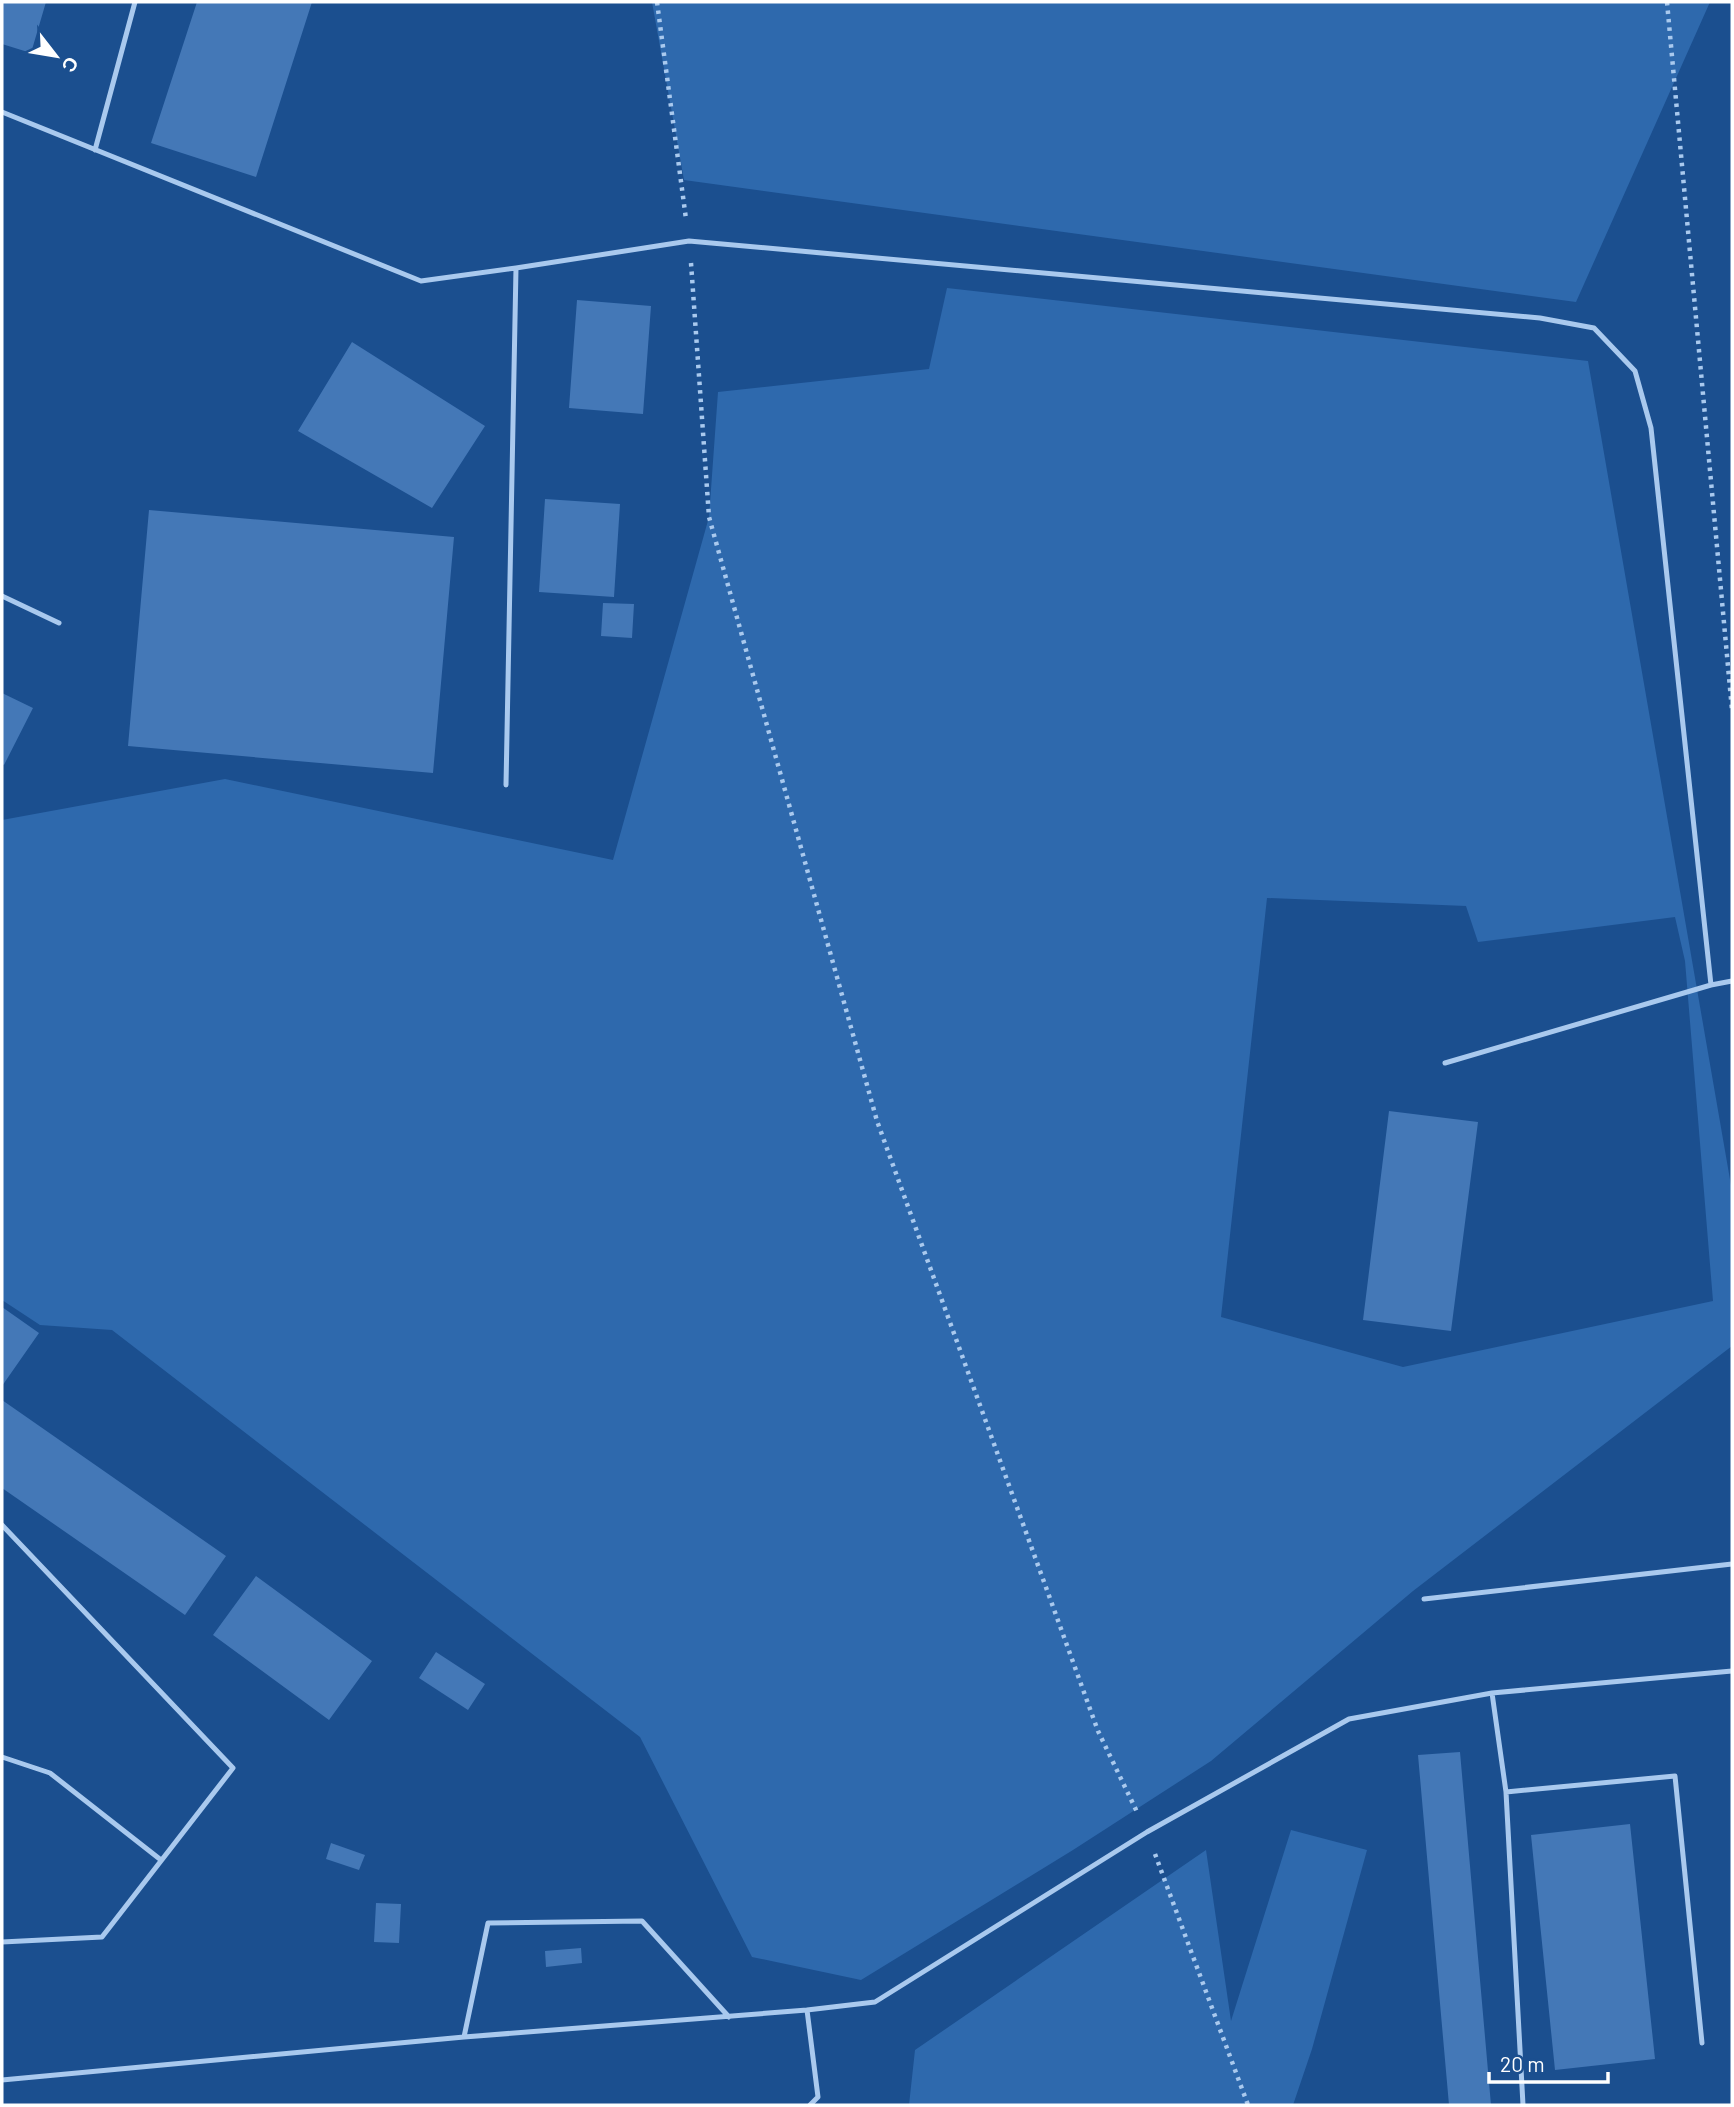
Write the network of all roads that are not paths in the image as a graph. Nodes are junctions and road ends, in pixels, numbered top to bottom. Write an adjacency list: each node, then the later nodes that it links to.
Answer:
1 (135, 2): 3 (lane)
2 (2, 112): 3 (lane)
3 (95, 150): 4 (lane)
4 (516, 268): 7 (lane); 9 (lane)
5 (2, 596): 6 (lane)
6 (59, 623)
7 (506, 786)
8 (1732, 981): 9 (lane)
9 (1711, 985): 10 (lane)
10 (1445, 1063)
11 (2, 1525): 18 (lane)
12 (1732, 1564): 13 (lane)
13 (1424, 1599)
14 (1732, 1671): 15 (lane)
15 (1492, 1693): 17 (lane); 20 (lane)
16 (2, 1757): 18 (lane)
17 (1506, 1792): 23 (lane); 26 (lane)
18 (161, 1860): 19 (lane)
19 (2, 1942)
20 (807, 2010): 21 (lane); 25 (lane)
21 (729, 2017): 22 (lane); 22 (lane)
22 (464, 2036): 24 (lane)
23 (1702, 2043)
24 (2, 2080)
25 (810, 2105)
26 (1522, 2105)

